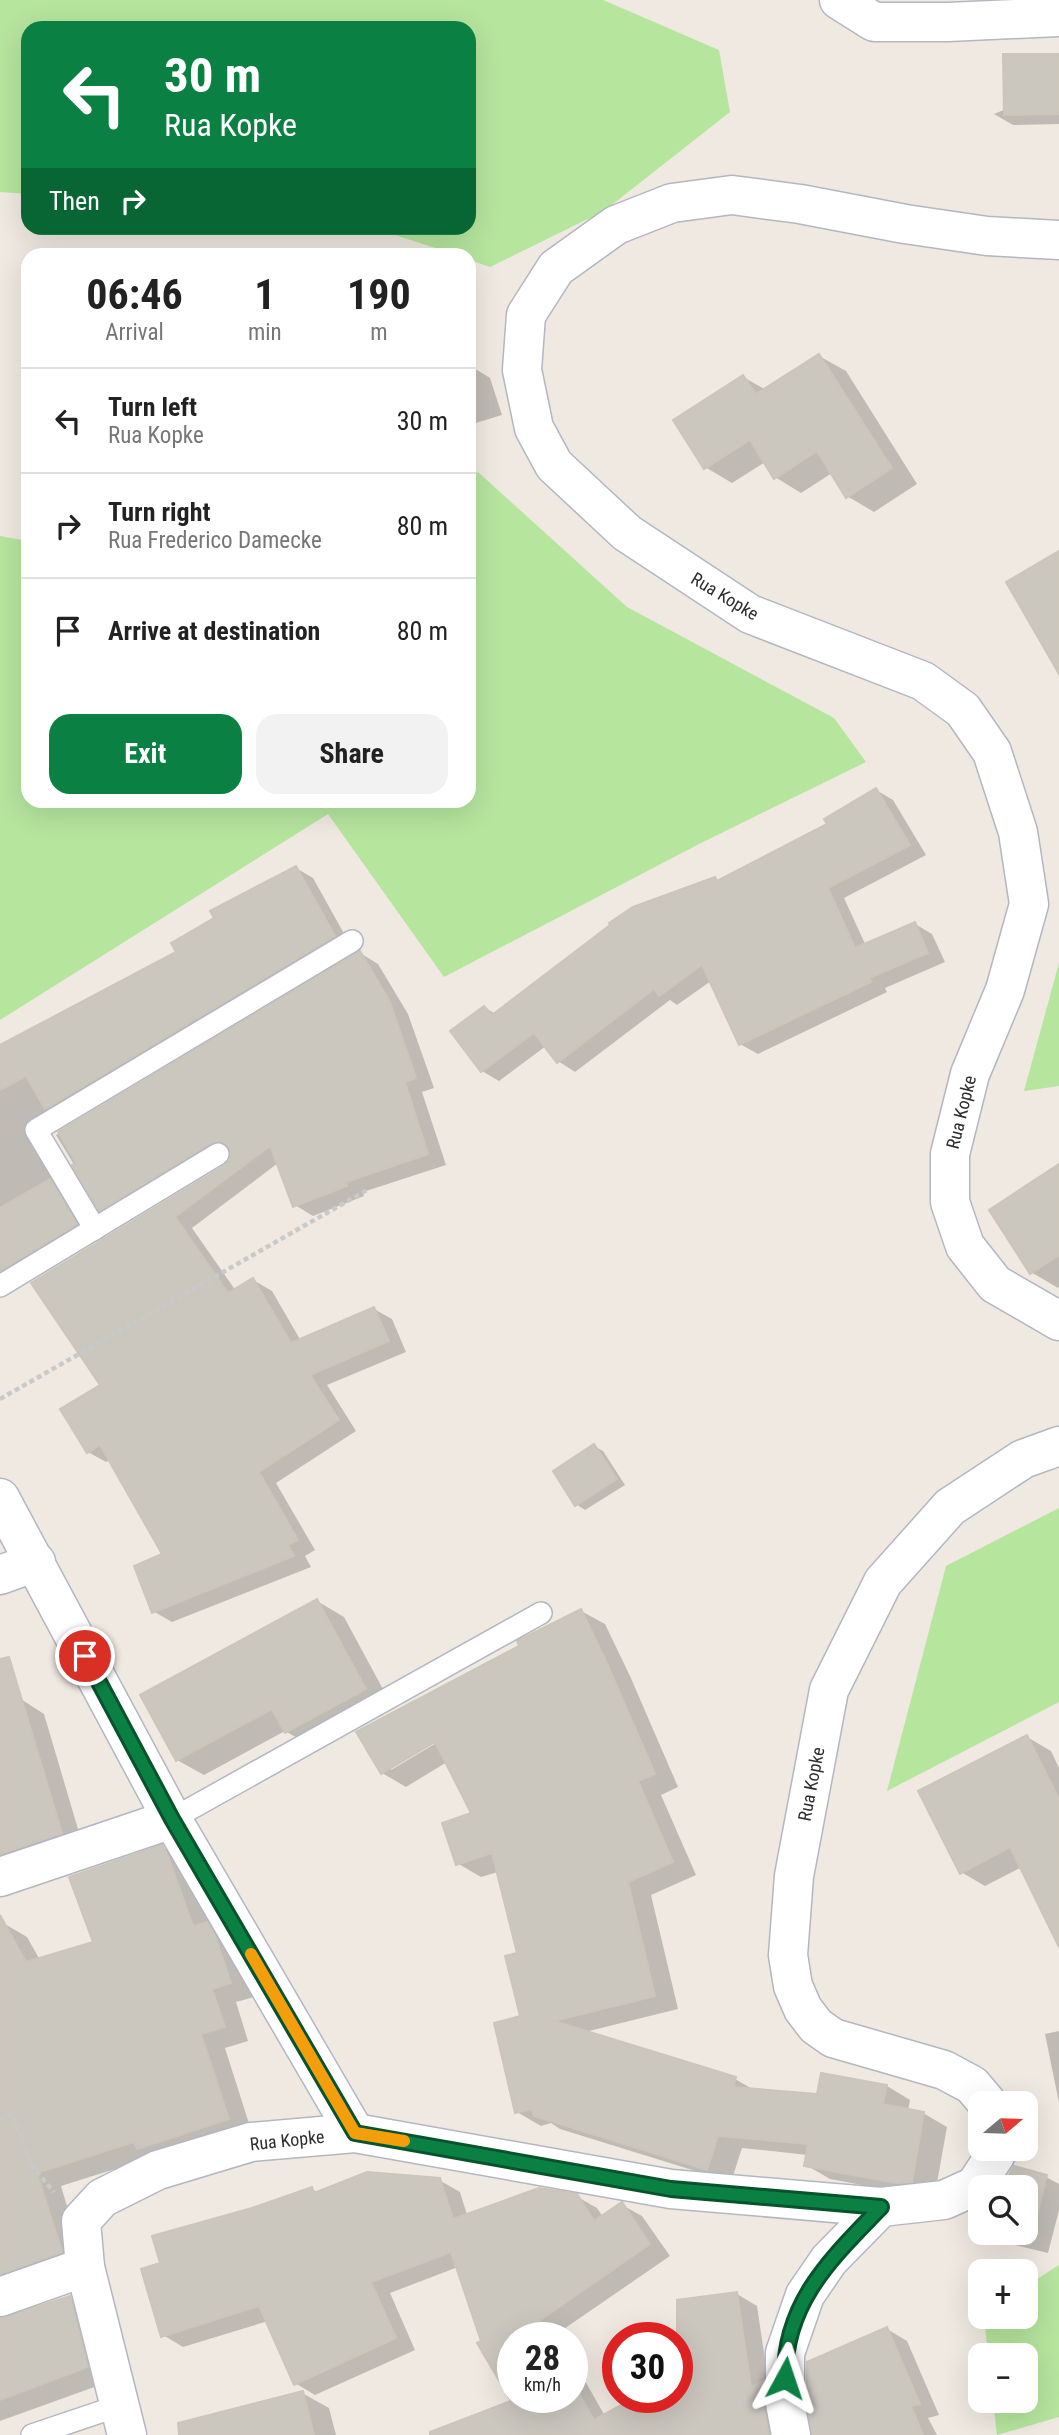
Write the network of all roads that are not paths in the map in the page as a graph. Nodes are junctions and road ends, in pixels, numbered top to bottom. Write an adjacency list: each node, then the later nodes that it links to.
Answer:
1 (839, 0): 2 (street)
2 (1059, 17)
3 (1059, 240): 8 (street, Rua Kopke)
4 (352, 941): 6 (lane)
5 (218, 1154): 6 (lane)
6 (95, 1229): 7 (lane)
7 (0, 1286)
8 (1059, 1321)
9 (1059, 1446): 16 (street, Rua Kopke)
10 (0, 1498): 11 (street)
11 (36, 1562): 12 (street); 14 (street)
12 (0, 1575)
13 (541, 1613): 14 (lane)
14 (172, 1819): 15 (street); 17 (street)
15 (0, 1877)
16 (977, 2091)
17 (355, 2133): 19 (street, Rua Kopke); 20 (street, Rua Kopke)
18 (991, 2161): 19 (street, Rua Kopke)
19 (881, 2207): 24 (street)
20 (85, 2267): 21 (street); 22 (street)
21 (0, 2297)
22 (124, 2420): 23 (lane)
23 (32, 2435)
24 (791, 2435)

